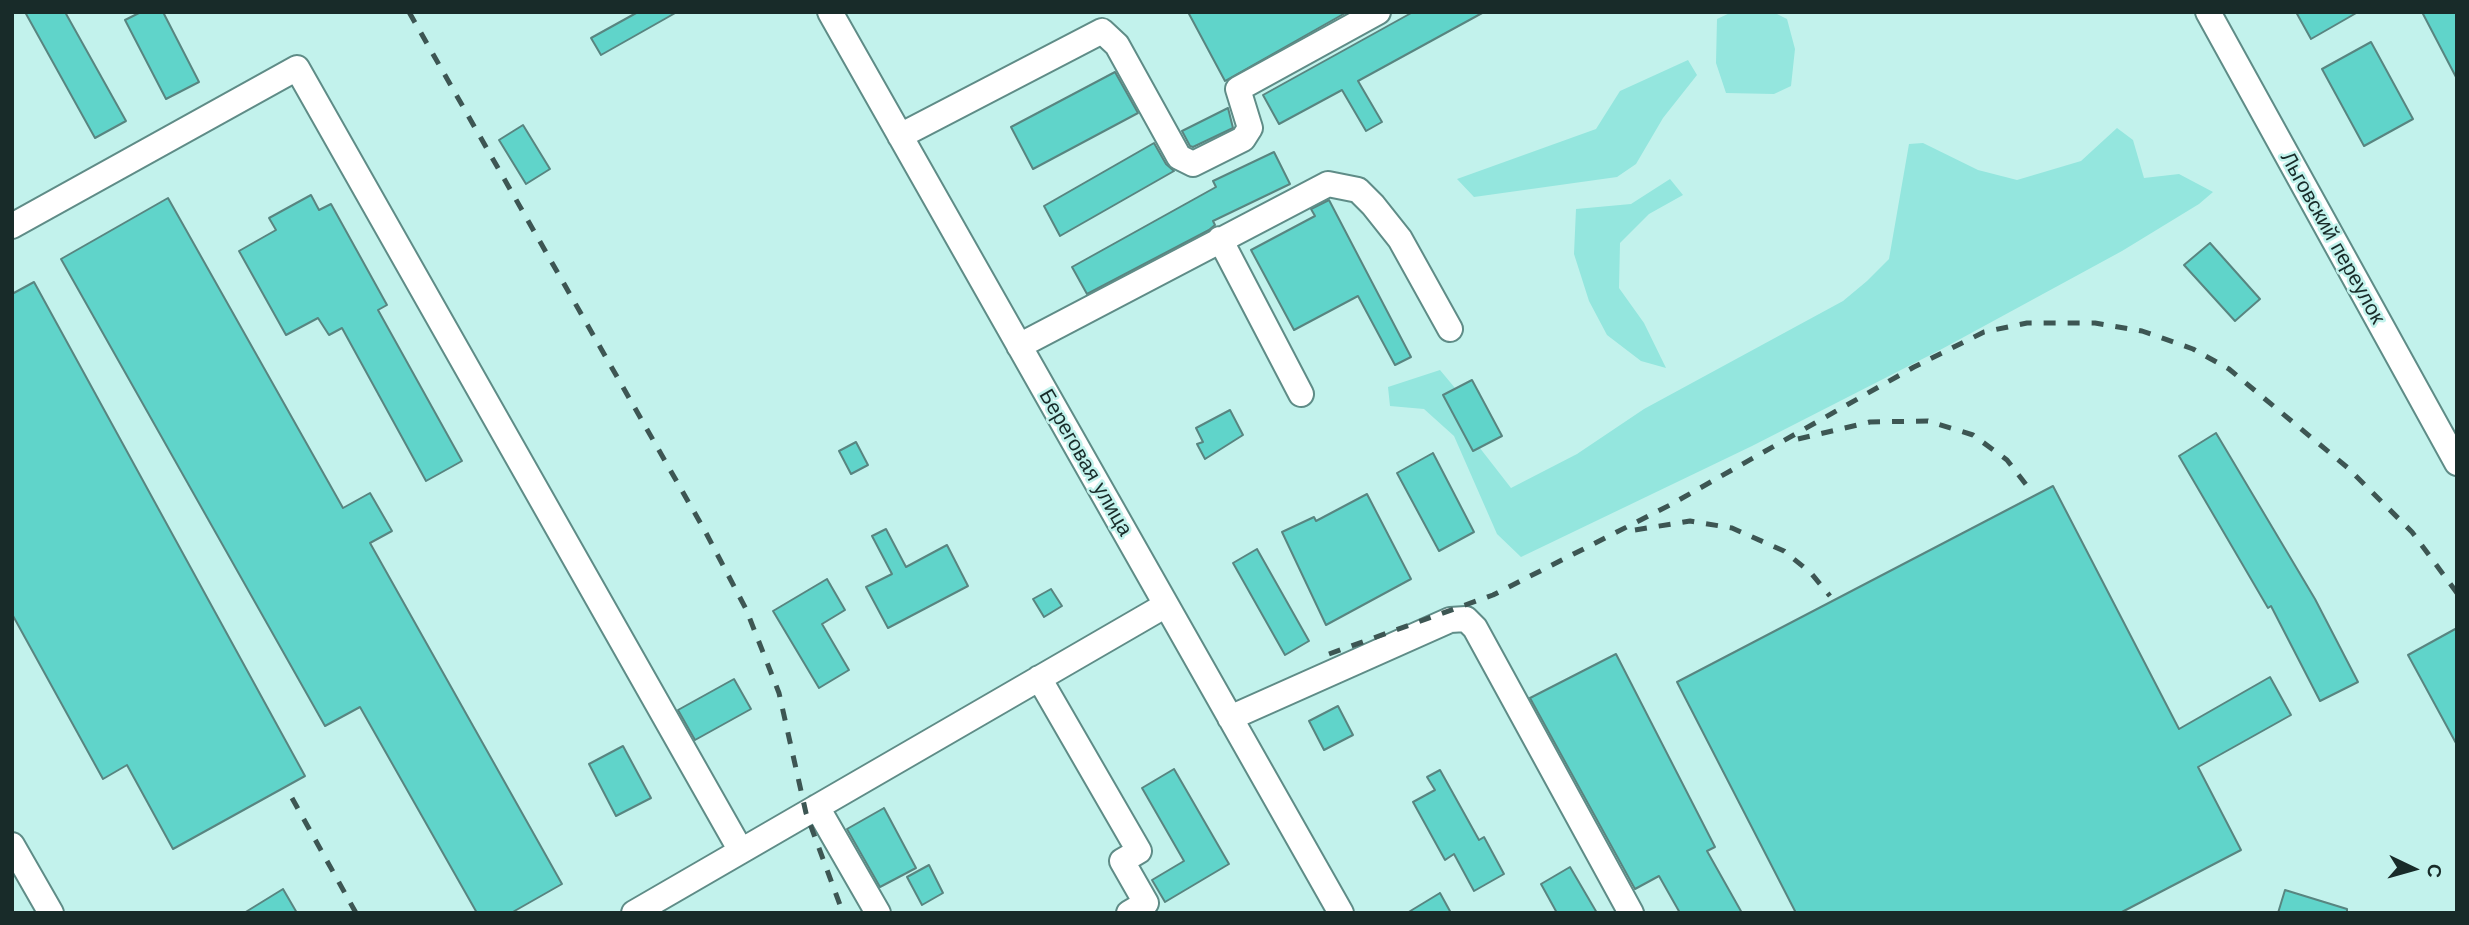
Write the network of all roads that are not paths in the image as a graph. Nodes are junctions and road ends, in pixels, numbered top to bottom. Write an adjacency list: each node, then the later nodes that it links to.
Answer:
1 (830, 12): 4 (street, Береговая улица)
2 (1378, 12): 4 (street)
3 (2208, 12): 10 (street, Льговский переулок)
4 (900, 136): 8 (street, Береговая улица)
5 (12, 226): 16 (street)
6 (1220, 239): 7 (street); 8 (street); 9 (street)
7 (1450, 329)
8 (1019, 346): 11 (street, Береговая улица)
9 (1301, 394)
10 (2457, 463)
11 (1166, 605): 12 (street); 13 (street, Береговая улица)
12 (1039, 678): 14 (street); 20 (street)
13 (1230, 718): 21 (street, Береговая улица); 22 (street)
14 (817, 807): 16 (street); 19 (street)
15 (12, 845): 17 (street)
16 (741, 851): 18 (street)
17 (51, 913)
18 (634, 913)
19 (878, 913)
20 (1129, 913)
21 (1341, 913)
22 (1631, 913)

